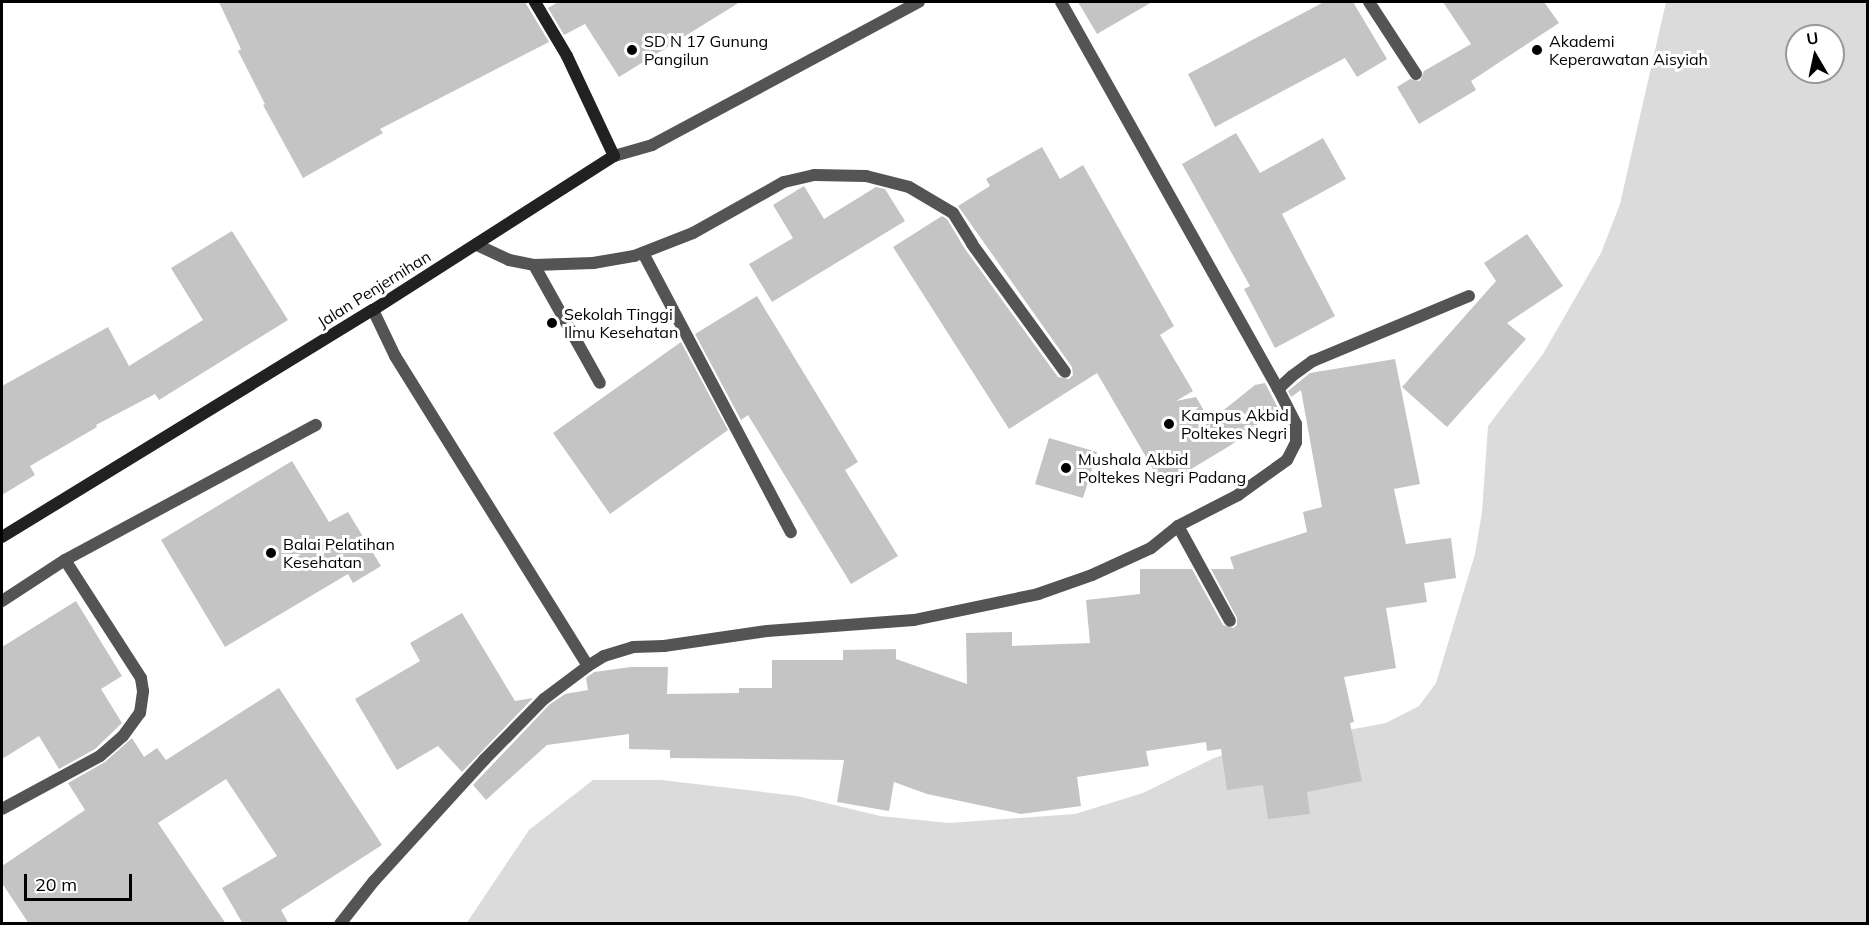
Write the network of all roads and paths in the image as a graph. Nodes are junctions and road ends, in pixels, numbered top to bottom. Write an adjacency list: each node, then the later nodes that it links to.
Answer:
1 (535, 2): 6 (street)
2 (919, 2): 6 (street)
3 (1061, 2): 14 (street)
4 (1369, 2): 5 (street)
5 (1416, 74)
6 (614, 156): 7 (street, Jalan Penjernihan)
7 (477, 245): 9 (street); 11 (street, Jalan Penjernihan)
8 (643, 253): 9 (street); 12 (street); 17 (street)
9 (534, 265): 13 (street)
10 (1469, 296): 14 (street)
11 (373, 310): 18 (street, Jalan Penjernihan); 22 (street)
12 (1065, 372)
13 (600, 383)
14 (1278, 389): 16 (street)
15 (316, 425): 19 (street)
16 (1178, 526): 21 (street); 22 (street)
17 (791, 532)
18 (2, 537)
19 (65, 561): 20 (street); 23 (street)
20 (2, 601)
21 (1230, 621)
22 (588, 666): 24 (street)
23 (2, 809)
24 (340, 924)

